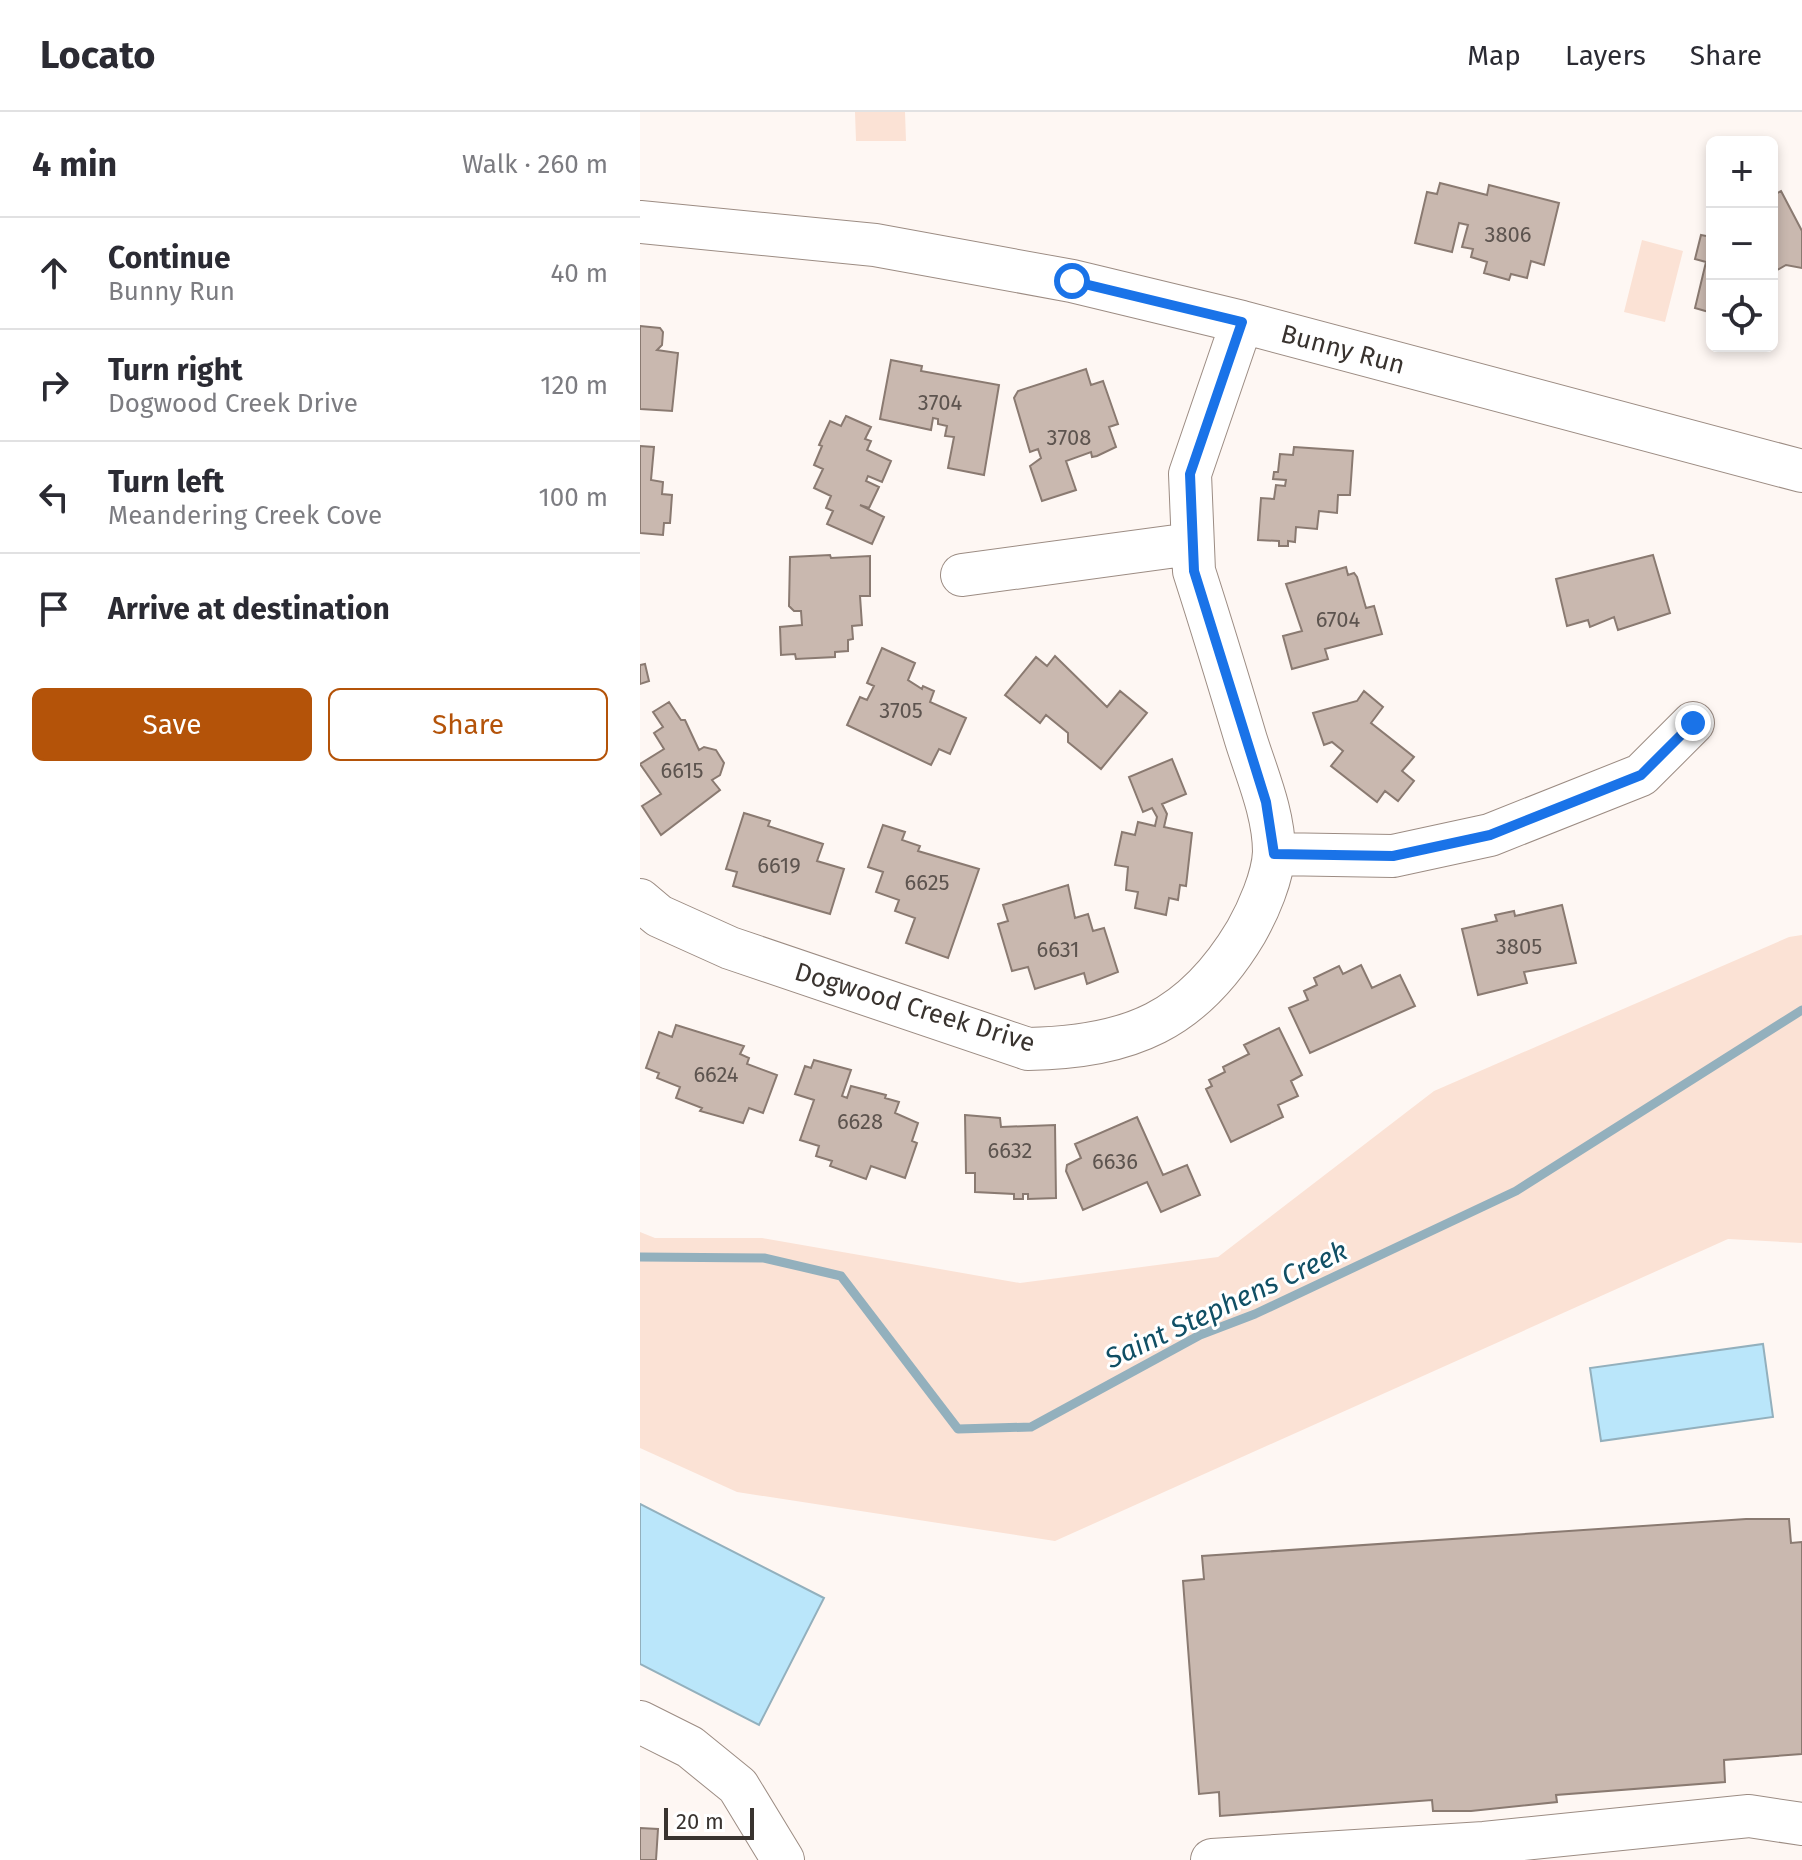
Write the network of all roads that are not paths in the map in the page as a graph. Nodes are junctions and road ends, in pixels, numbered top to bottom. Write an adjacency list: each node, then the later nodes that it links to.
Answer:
1 (640, 222): 2 (street, Bunny Run)
2 (1242, 322): 3 (street, Bunny Run); 4 (street, Dogwood Creek Drive)
3 (1802, 471)
4 (1191, 544): 5 (street); 7 (street, Dogwood Creek Drive)
5 (962, 575)
6 (1693, 723): 7 (street)
7 (1274, 854): 8 (street, Dogwood Creek Drive)
8 (640, 900)
9 (640, 1722): 11 (street)
10 (1802, 1824): 12 (street)
11 (783, 1860)
12 (1212, 1860)

